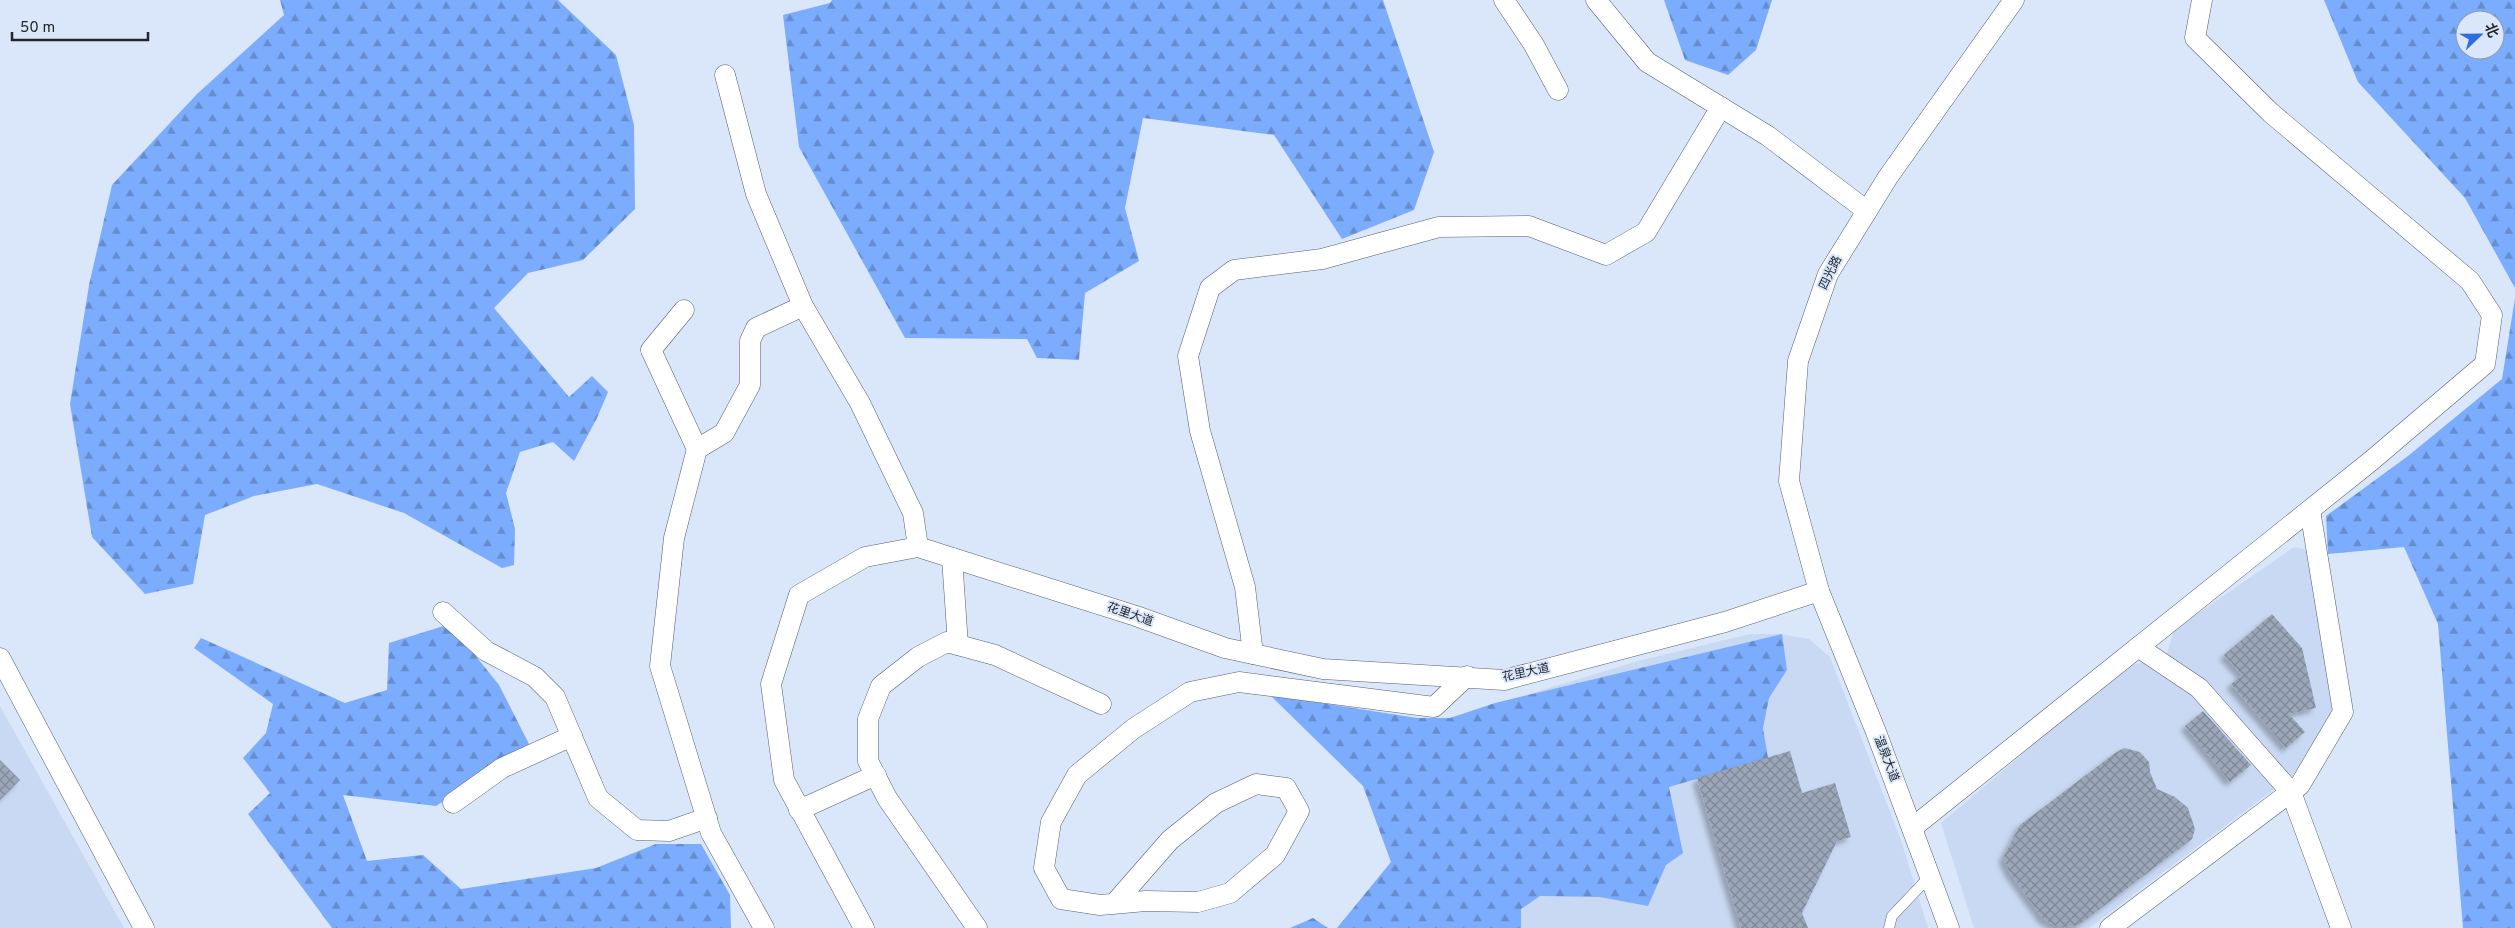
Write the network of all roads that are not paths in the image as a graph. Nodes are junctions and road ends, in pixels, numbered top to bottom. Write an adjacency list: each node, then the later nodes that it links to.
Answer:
1 (1504, 0): 6 (street)
2 (1596, 0): 7 (street)
3 (2014, 0): 8 (street, 四光路)
4 (2202, 0): 12 (street)
5 (725, 75): 9 (street)
6 (1558, 90)
7 (1721, 107): 8 (street); 19 (street)
8 (1867, 211): 15 (street, 四光路)
9 (803, 306): 11 (street); 13 (street)
10 (684, 310): 11 (street)
11 (697, 449): 28 (street)
12 (2310, 510): 18 (street); 25 (street)
13 (918, 547): 14 (street, 花里大道); 27 (street, 花里大道)
14 (952, 558): 17 (street); 19 (street, 花里大道)
15 (1819, 591): 21 (street, 花里大道); 29 (street, 温泉大道)
16 (443, 612): 23 (street)
17 (958, 645): 22 (street); 24 (street)
18 (2138, 647): 25 (street); 29 (street)
19 (1253, 654): 21 (street, 花里大道)
20 (0, 658): 32 (street)
21 (1467, 676): 31 (street)
22 (1101, 704)
23 (572, 736): 26 (street); 28 (street)
24 (876, 775): 27 (street); 35 (street)
25 (2291, 792): 38 (street); 39 (street)
26 (453, 803)
27 (799, 810): 34 (street, 花里大道)
28 (707, 818): 33 (street)
29 (1912, 828): 30 (street, 温泉大道)
30 (1930, 876): 36 (lane); 37 (street, 温泉大道)
31 (1114, 904): 31 (street)
32 (144, 928)
33 (764, 928)
34 (864, 928)
35 (977, 928)
36 (1889, 928)
37 (1949, 928)
38 (2110, 928)
39 (2341, 928)

